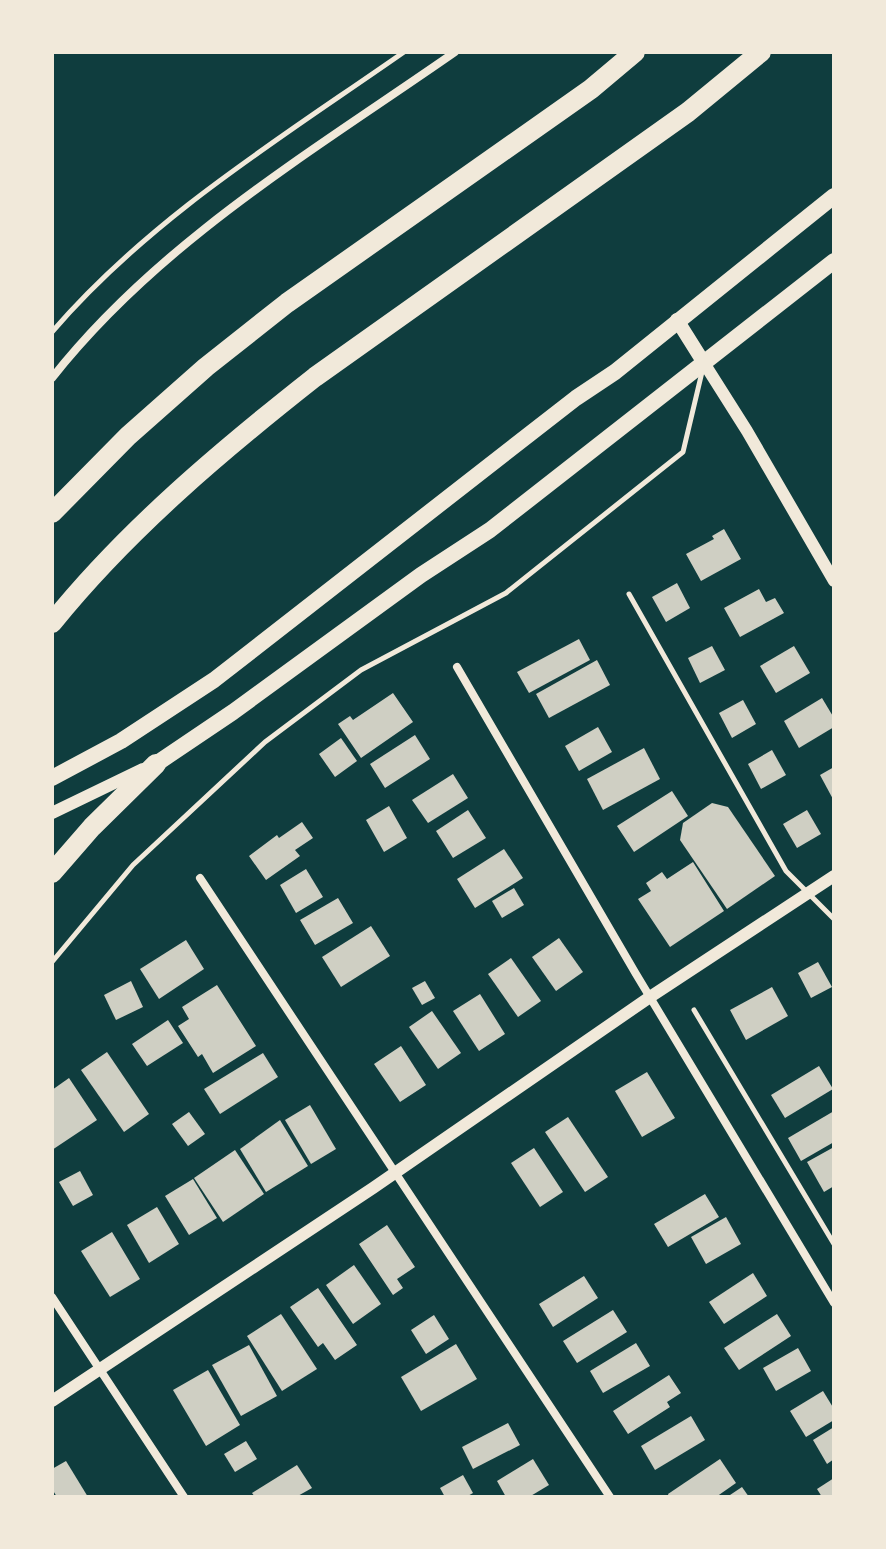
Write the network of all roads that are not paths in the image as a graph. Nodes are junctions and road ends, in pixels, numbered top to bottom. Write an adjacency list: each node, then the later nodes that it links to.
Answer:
1 (455, 52): 8 (street)
2 (635, 52): 9 (highway)
3 (761, 52): 12 (highway)
4 (834, 196): 6 (main road)
5 (834, 261): 7 (main road)
6 (677, 320): 7 (main road); 15 (main road)
7 (704, 363): 10 (street); 14 (main road); 22 (lane)
8 (52, 378)
9 (52, 513)
10 (834, 581)
11 (629, 594): 20 (lane)
12 (52, 623)
13 (457, 667): 23 (street)
14 (156, 764): 16 (street); 17 (highway)
15 (52, 778)
16 (52, 813)
17 (52, 873)
18 (834, 876): 20 (street)
19 (200, 878): 24 (street)
20 (809, 892): 21 (lane); 23 (street)
21 (834, 919)
22 (52, 962)
23 (650, 997): 24 (street); 26 (street)
24 (395, 1173): 27 (street); 30 (street)
25 (52, 1297): 27 (street)
26 (834, 1303)
27 (100, 1370): 28 (street); 29 (street)
28 (52, 1401)
29 (184, 1497)
30 (610, 1497)

